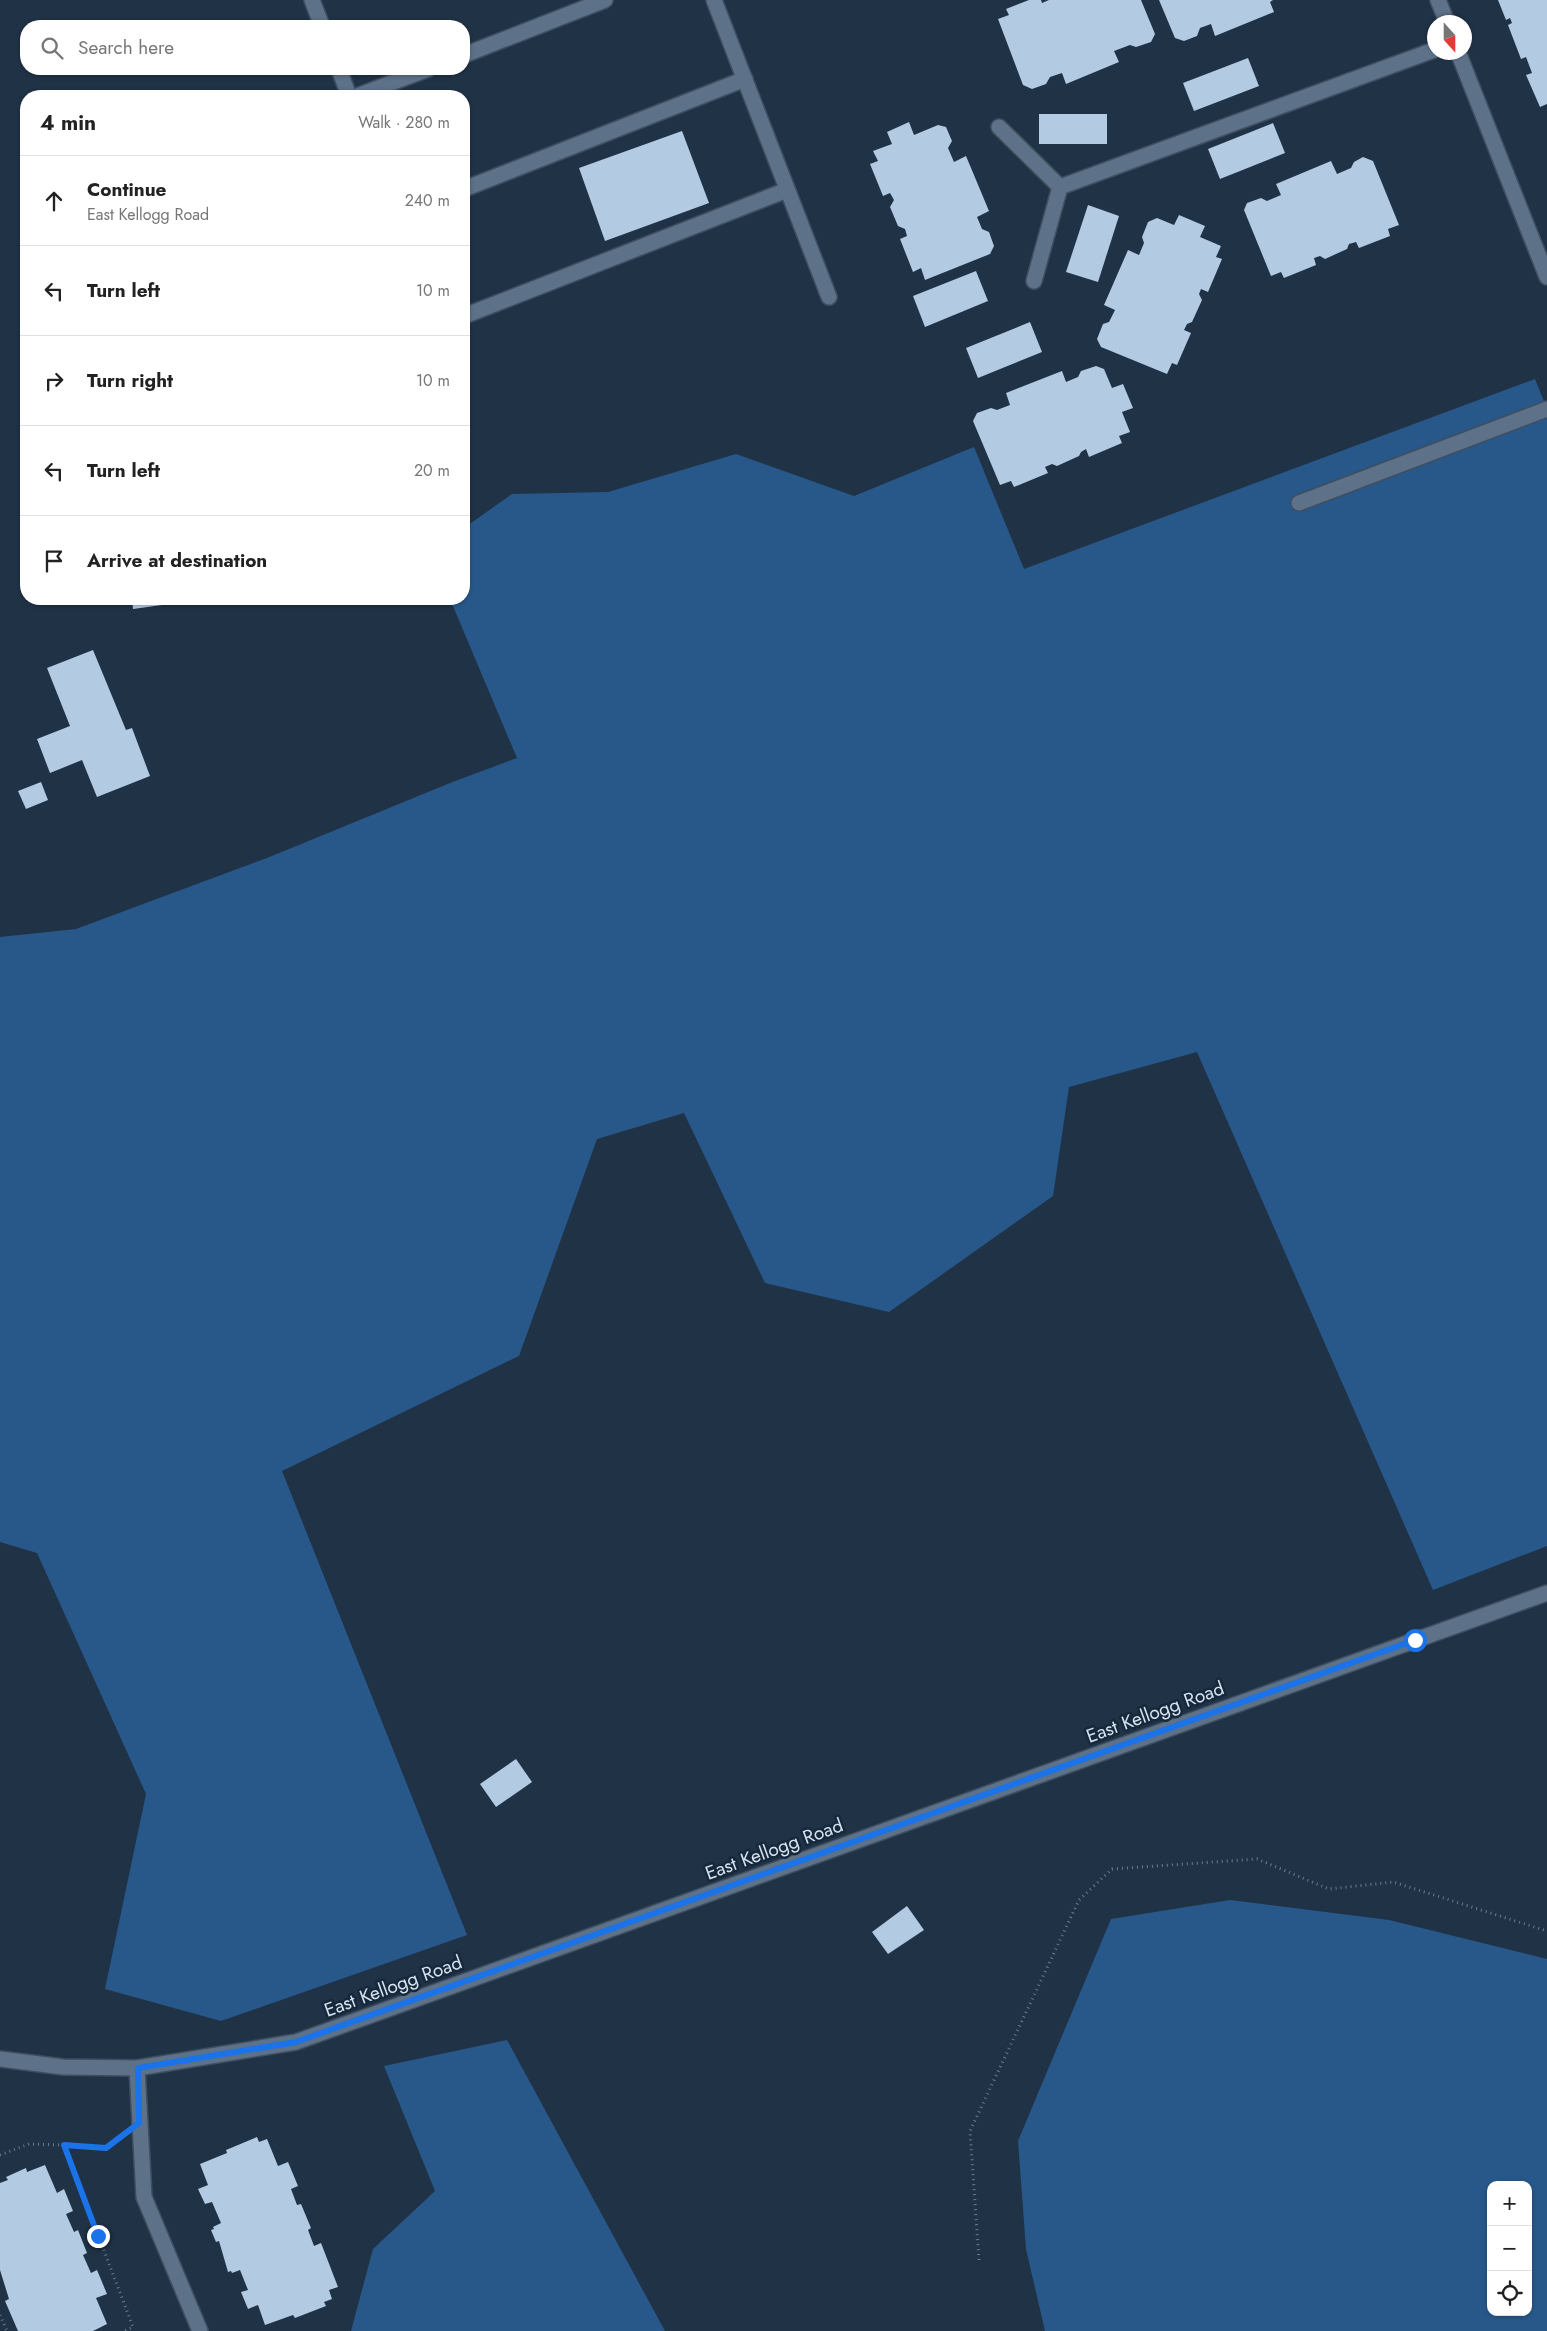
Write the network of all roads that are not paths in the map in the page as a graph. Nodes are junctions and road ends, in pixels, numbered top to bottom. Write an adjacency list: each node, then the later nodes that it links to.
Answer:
1 (312, 0): 6 (street)
2 (605, 0): 7 (street)
3 (714, 0): 12 (street)
4 (1438, 0): 5 (street)
5 (1444, 15)
6 (320, 20)
7 (470, 53)
8 (1427, 53): 17 (street)
9 (1461, 60): 19 (street)
10 (340, 75): 13 (street)
11 (412, 75): 14 (street)
12 (745, 79): 16 (street); 18 (street)
13 (347, 90)
14 (373, 90)
15 (999, 127): 17 (street)
16 (470, 187)
17 (1060, 187): 20 (street)
18 (787, 190): 21 (street); 22 (street)
19 (1547, 277)
20 (1034, 281)
21 (829, 297)
22 (470, 314)
23 (1547, 409): 24 (street)
24 (1299, 503)
25 (1547, 1593): 27 (street, East Kellogg Road)
26 (0, 2059): 27 (street, East Kellogg Road)
27 (138, 2068): 28 (street)
28 (200, 2331)

